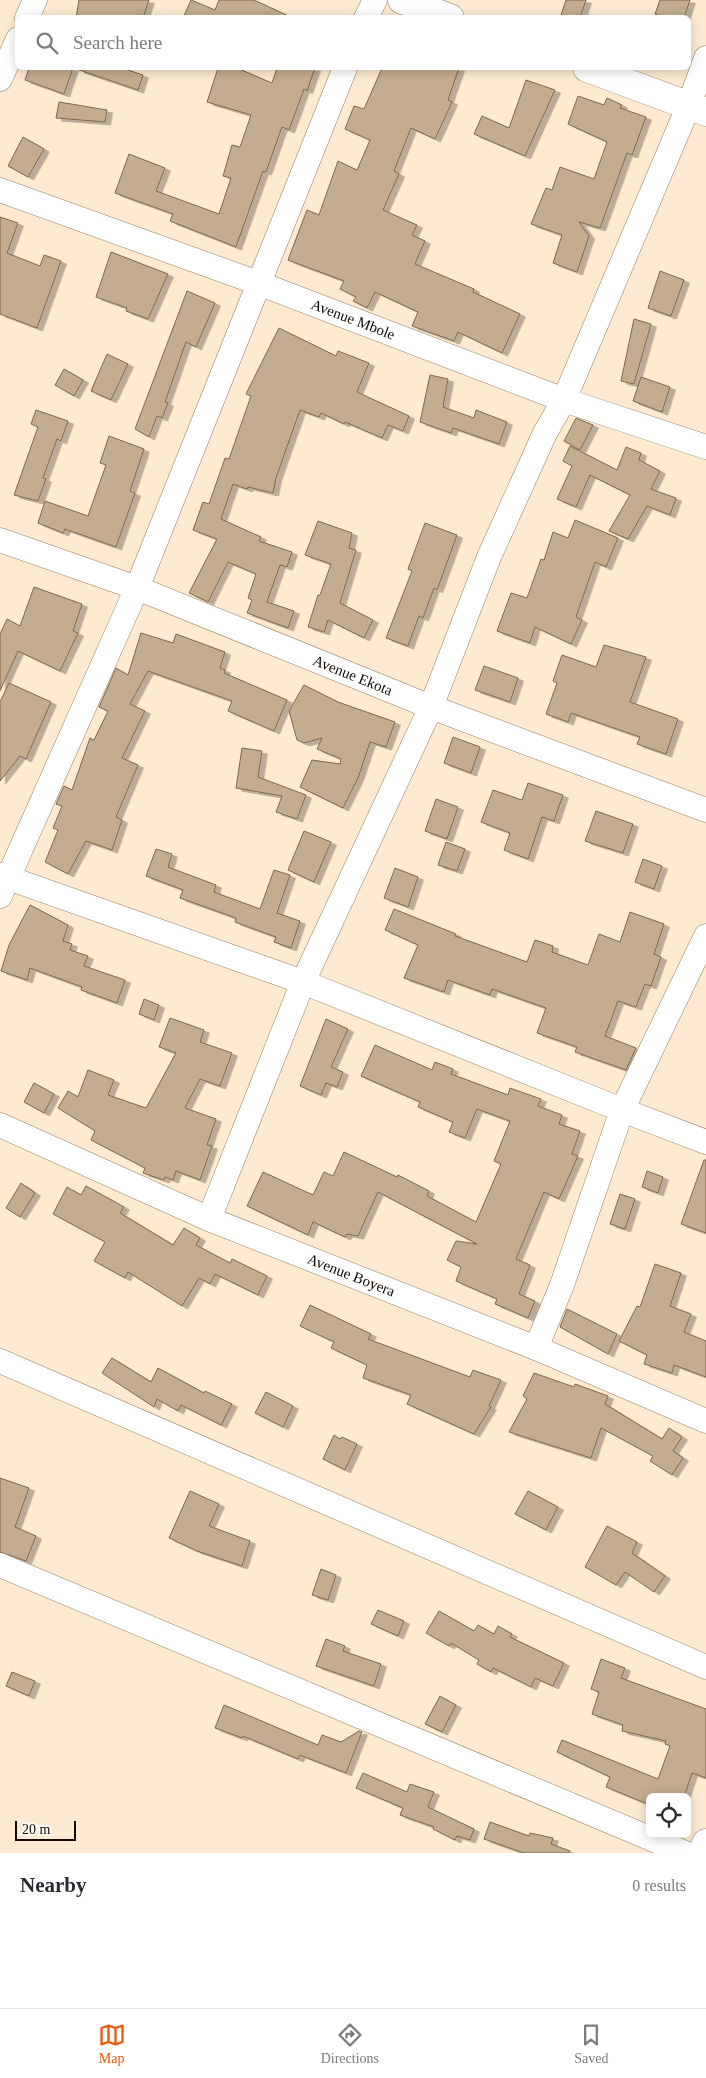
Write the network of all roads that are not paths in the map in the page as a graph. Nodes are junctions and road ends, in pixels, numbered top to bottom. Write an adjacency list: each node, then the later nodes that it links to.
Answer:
1 (35, 0): 4 (street)
2 (375, 0): 5 (street)
3 (402, 0): 6 (street)
4 (28, 15)
5 (368, 15)
6 (442, 15)
7 (15, 46): 11 (street)
8 (706, 58): 12 (street)
9 (344, 70): 14 (street)
10 (593, 70): 12 (street)
11 (0, 79)
12 (698, 108): 15 (street)
13 (0, 190): 14 (street, Avenue Mbole)
14 (258, 282): 15 (street, Avenue Mbole); 18 (street)
15 (564, 400): 16 (street, Avenue Mbole); 19 (street)
16 (706, 447)
17 (0, 540): 18 (street, Avenue Ekota)
18 (137, 588): 19 (street, Avenue Ekota); 21 (street)
19 (431, 707): 20 (street, Avenue Ekota); 23 (street)
20 (706, 810)
21 (3, 883): 23 (street)
22 (706, 936): 24 (street)
23 (303, 982): 24 (street); 27 (street)
24 (622, 1110): 26 (street); 28 (street)
25 (0, 1125): 27 (street, Avenue Boyera)
26 (706, 1142)
27 (208, 1219): 28 (street, Avenue Boyera)
28 (536, 1348): 30 (street, Avenue Boyera)
29 (0, 1361): 32 (street)
30 (706, 1421)
31 (0, 1565): 34 (street)
32 (706, 1667)
33 (706, 1843): 35 (street)
34 (685, 1853)
35 (702, 1853)

